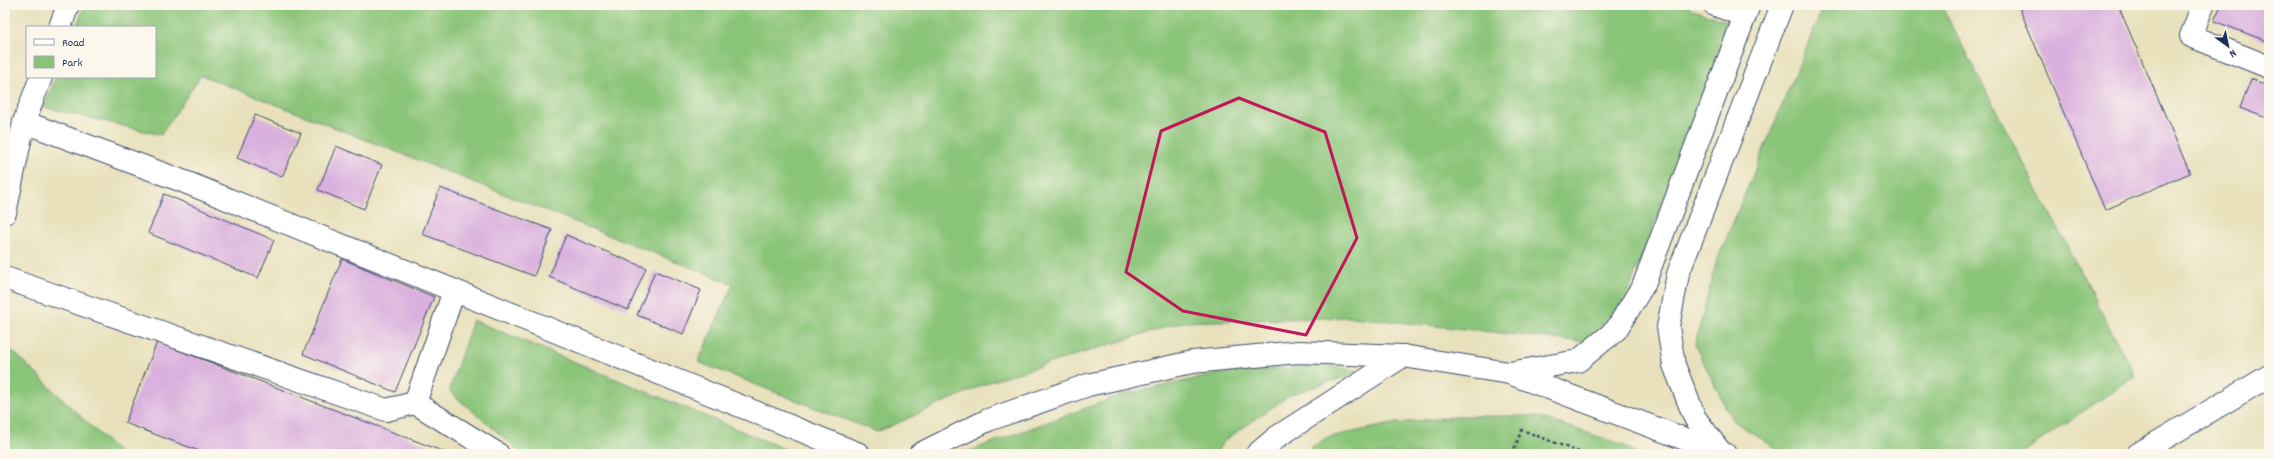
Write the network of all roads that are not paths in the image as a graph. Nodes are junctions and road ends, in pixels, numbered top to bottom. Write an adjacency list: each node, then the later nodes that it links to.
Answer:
1 (68, 5): 6 (lane)
2 (1715, 5): 5 (lane)
3 (1782, 5): 17 (lane)
4 (2203, 5): 7 (lane)
5 (1747, 10): 14 (lane)
6 (60, 26)
7 (2269, 67)
8 (41, 78): 9 (lane)
9 (24, 122): 10 (lane); 12 (lane)
10 (5, 213)
11 (5, 278): 16 (lane)
12 (454, 291): 16 (lane); 19 (lane)
13 (1403, 356): 14 (lane); 20 (lane); 21 (lane)
14 (1509, 373): 17 (lane)
15 (2269, 376): 22 (lane)
16 (415, 403): 18 (lane)
17 (1722, 452)
18 (498, 454)
19 (859, 454)
20 (920, 454)
21 (1257, 454)
22 (2138, 454)

